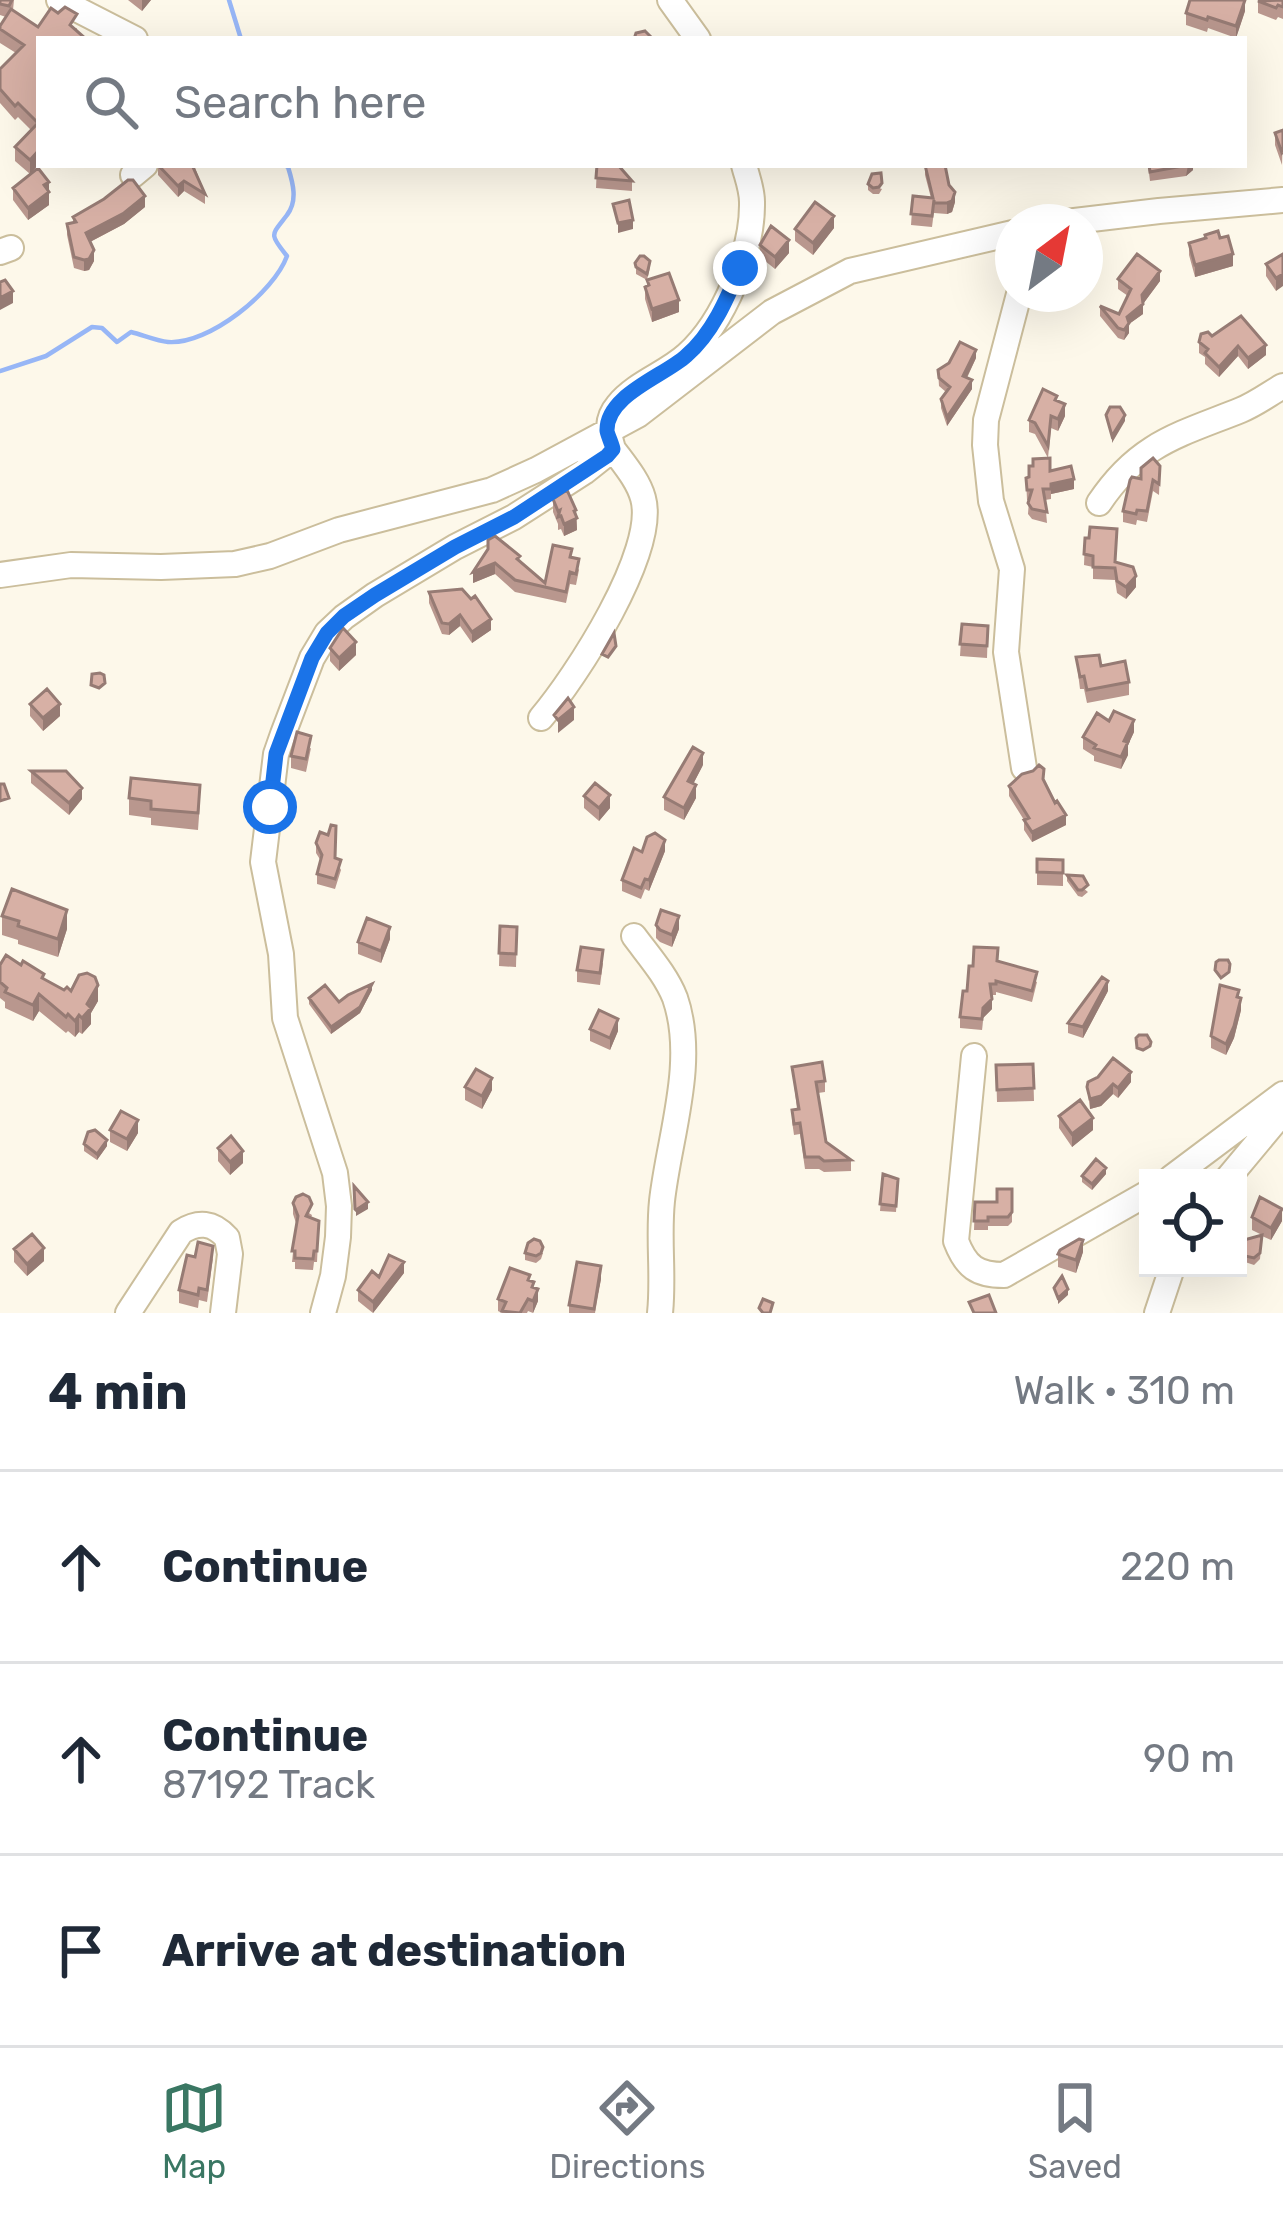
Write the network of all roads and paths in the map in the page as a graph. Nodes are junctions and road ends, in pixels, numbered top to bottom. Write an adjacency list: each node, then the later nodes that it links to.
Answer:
1 (59, 0): 3 (street)
2 (670, 0): 4 (street)
3 (129, 36)
4 (696, 36)
5 (745, 168): 11 (street)
6 (1283, 200): 7 (street)
7 (1103, 218)
8 (995, 236): 11 (street)
9 (1014, 312): 15 (street)
10 (1283, 386): 12 (street)
11 (610, 441): 13 (street); 14 (street); 26 (street)
12 (1099, 503)
13 (0, 575)
14 (541, 718)
15 (1024, 768)
16 (634, 936): 27 (street)
17 (974, 1056): 22 (street)
18 (1283, 1094): 20 (street)
19 (1283, 1112): 21 (street)
20 (1183, 1169)
21 (1236, 1169)
22 (1139, 1198)
23 (1169, 1277): 28 (street)
24 (128, 1313): 25 (street)
25 (223, 1313)
26 (322, 1313)
27 (660, 1313)
28 (1157, 1313)

